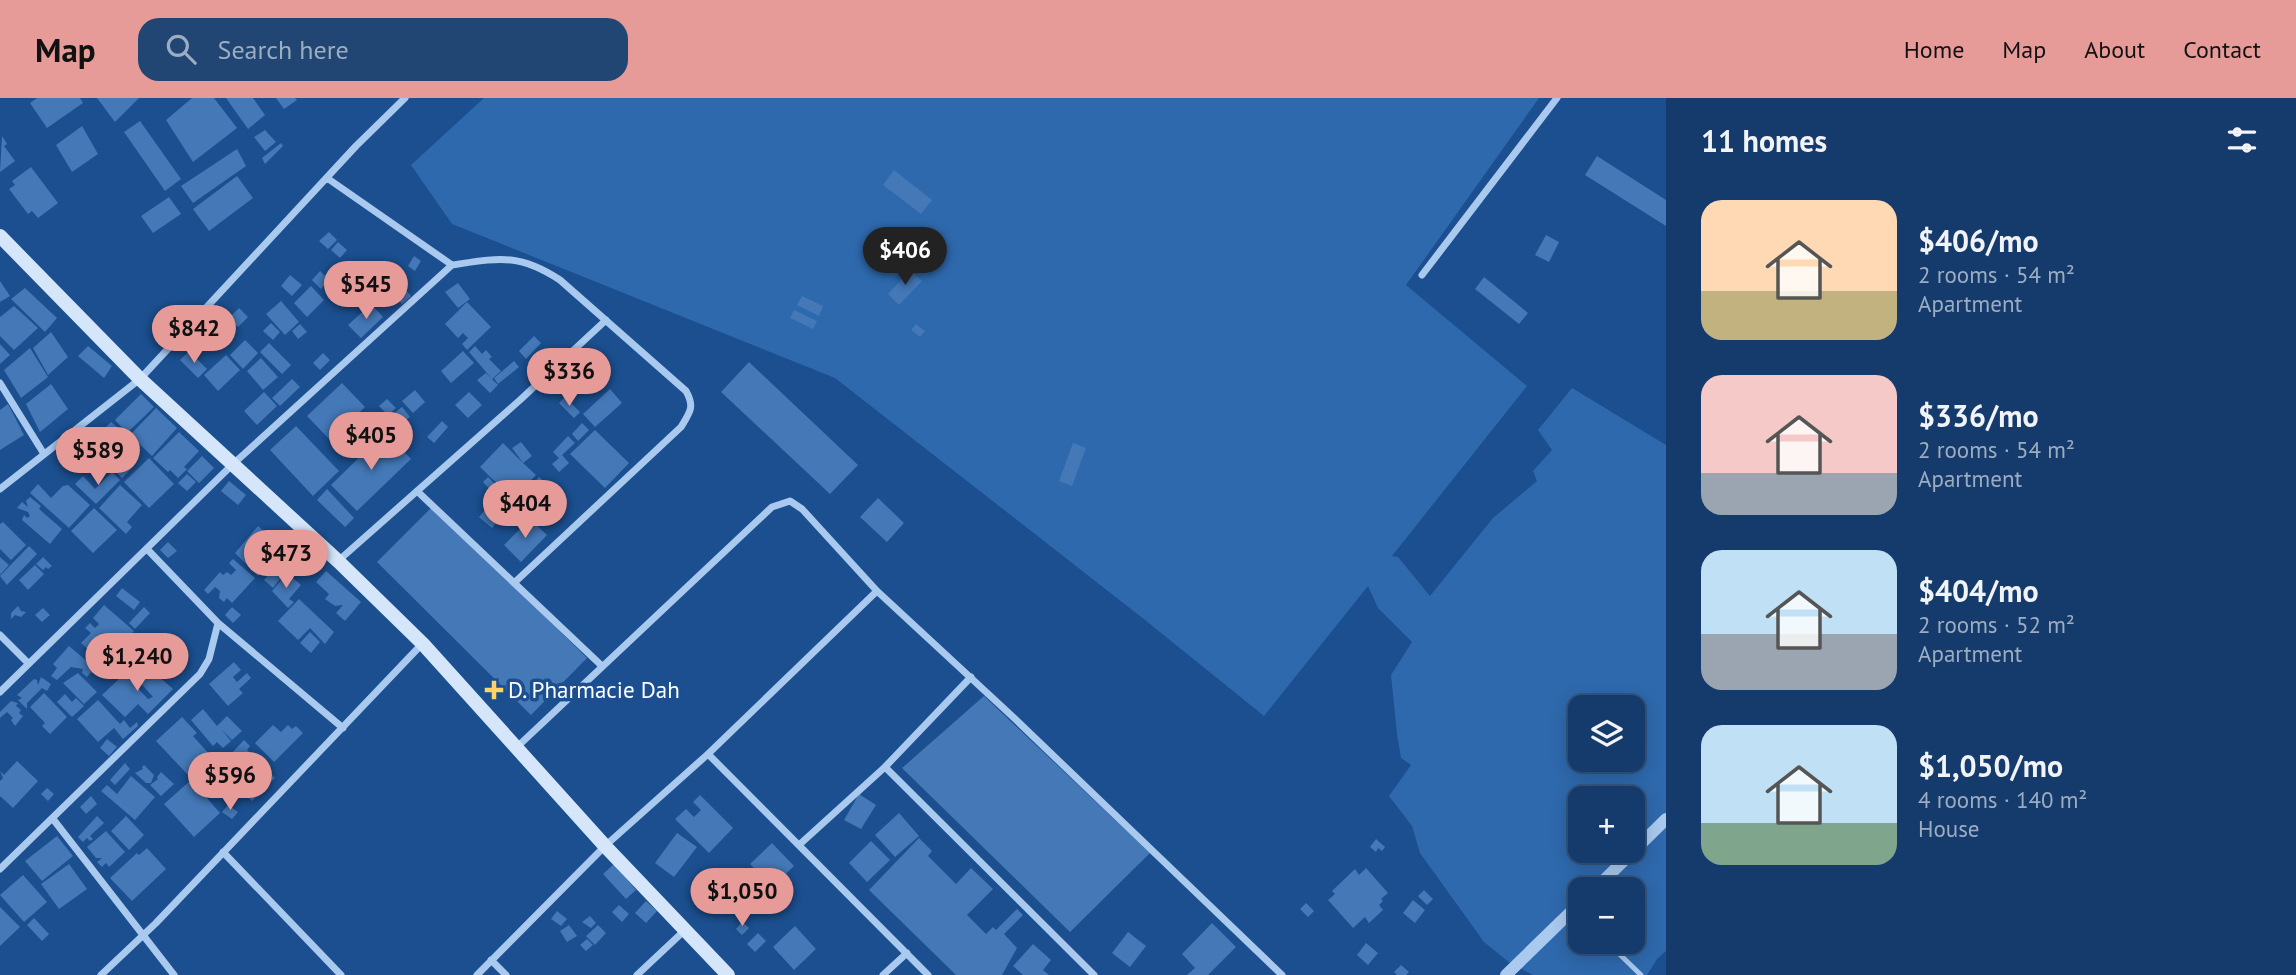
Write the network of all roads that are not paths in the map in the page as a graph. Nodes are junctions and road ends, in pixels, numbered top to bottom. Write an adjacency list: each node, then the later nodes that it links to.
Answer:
1 (405, 98): 3 (street)
2 (1557, 98): 6 (street)
3 (327, 178): 5 (street); 8 (street)
4 (0, 237): 8 (main road)
5 (452, 265): 7 (street); 11 (street)
6 (1422, 275)
7 (606, 320): 13 (street); 16 (street)
8 (140, 379): 10 (street); 11 (main road)
9 (0, 383): 10 (street)
10 (44, 454): 12 (street)
11 (232, 465): 14 (street); 15 (main road)
12 (0, 489)
13 (417, 491): 15 (street); 16 (street)
14 (147, 549): 18 (street); 21 (street)
15 (338, 561): 20 (main road)
16 (514, 583): 22 (street)
17 (877, 592): 22 (street); 23 (street); 27 (street)
18 (218, 623): 25 (street); 29 (street)
19 (0, 635): 21 (street)
20 (423, 644): 25 (street); 26 (main road)
21 (28, 663): 24 (street)
22 (602, 666): 26 (street)
23 (971, 677): 28 (street); 52 (street)
24 (0, 692)
25 (342, 728): 33 (street)
26 (517, 747): 32 (main road)
27 (708, 754): 31 (street); 32 (street)
28 (885, 767): 31 (street); 51 (street)
29 (53, 819): 34 (street); 38 (street)
30 (1666, 820): 35 (street)
31 (799, 845): 39 (street)
32 (606, 846): 37 (main road); 41 (street)
33 (223, 852): 38 (street); 44 (street)
34 (0, 869)
35 (1607, 877)
36 (1568, 918): 53 (street)
37 (685, 930): 47 (street); 48 (main road)
38 (144, 934): 42 (street); 43 (street)
39 (907, 953): 49 (street); 50 (street)
40 (1619, 954): 54 (lane)
41 (491, 960): 45 (street); 46 (street)
42 (101, 975)
43 (174, 975)
44 (341, 975)
45 (477, 975)
46 (506, 975)
47 (638, 975)
48 (728, 975)
49 (883, 975)
50 (928, 975)
51 (1094, 975)
52 (1282, 975)
53 (1506, 975)
54 (1641, 975)

